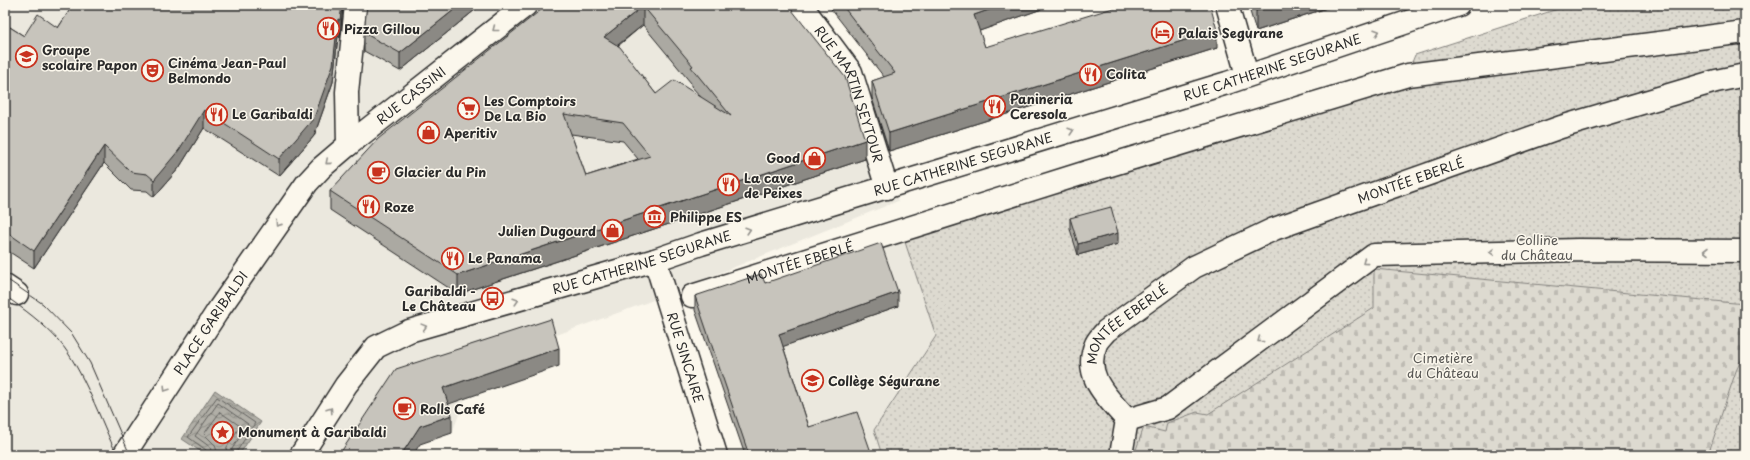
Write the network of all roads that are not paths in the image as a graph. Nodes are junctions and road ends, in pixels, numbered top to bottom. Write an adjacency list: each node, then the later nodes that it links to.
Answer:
1 (356, 5): 9 (street)
2 (526, 5): 9 (street, RUE CASSINI, one-way to 9)
3 (801, 5): 10 (street, RUE MARTIN SEYTOUR)
4 (1227, 5): 7 (street)
5 (1458, 5): 7 (street, RUE CATHERINE SEGURANE, one-way to 5)
6 (1745, 32): 14 (street, MONTÉE EBERLÉ)
7 (1247, 75): 10 (street, RUE CATHERINE SEGURANE, one-way to 7)
8 (1745, 75): 15 (street, MONTÉE EBERLÉ)
9 (348, 145): 11 (street, RUE CASSINI, one-way to 11)
10 (886, 188): 13 (street, RUE CATHERINE SEGURANE, one-way to 10)
11 (301, 192): 16 (street, PLACE GARIBALDI, one-way to 16)
12 (1745, 251): 15 (street, one-way to 15)
13 (655, 260): 17 (street, RUE CATHERINE SEGURANE, one-way to 13); 18 (street, RUE SINCAIRE)
14 (692, 296)
15 (1127, 420): 19 (street)
16 (124, 455)
17 (301, 455)
18 (716, 455)
19 (1121, 455)

